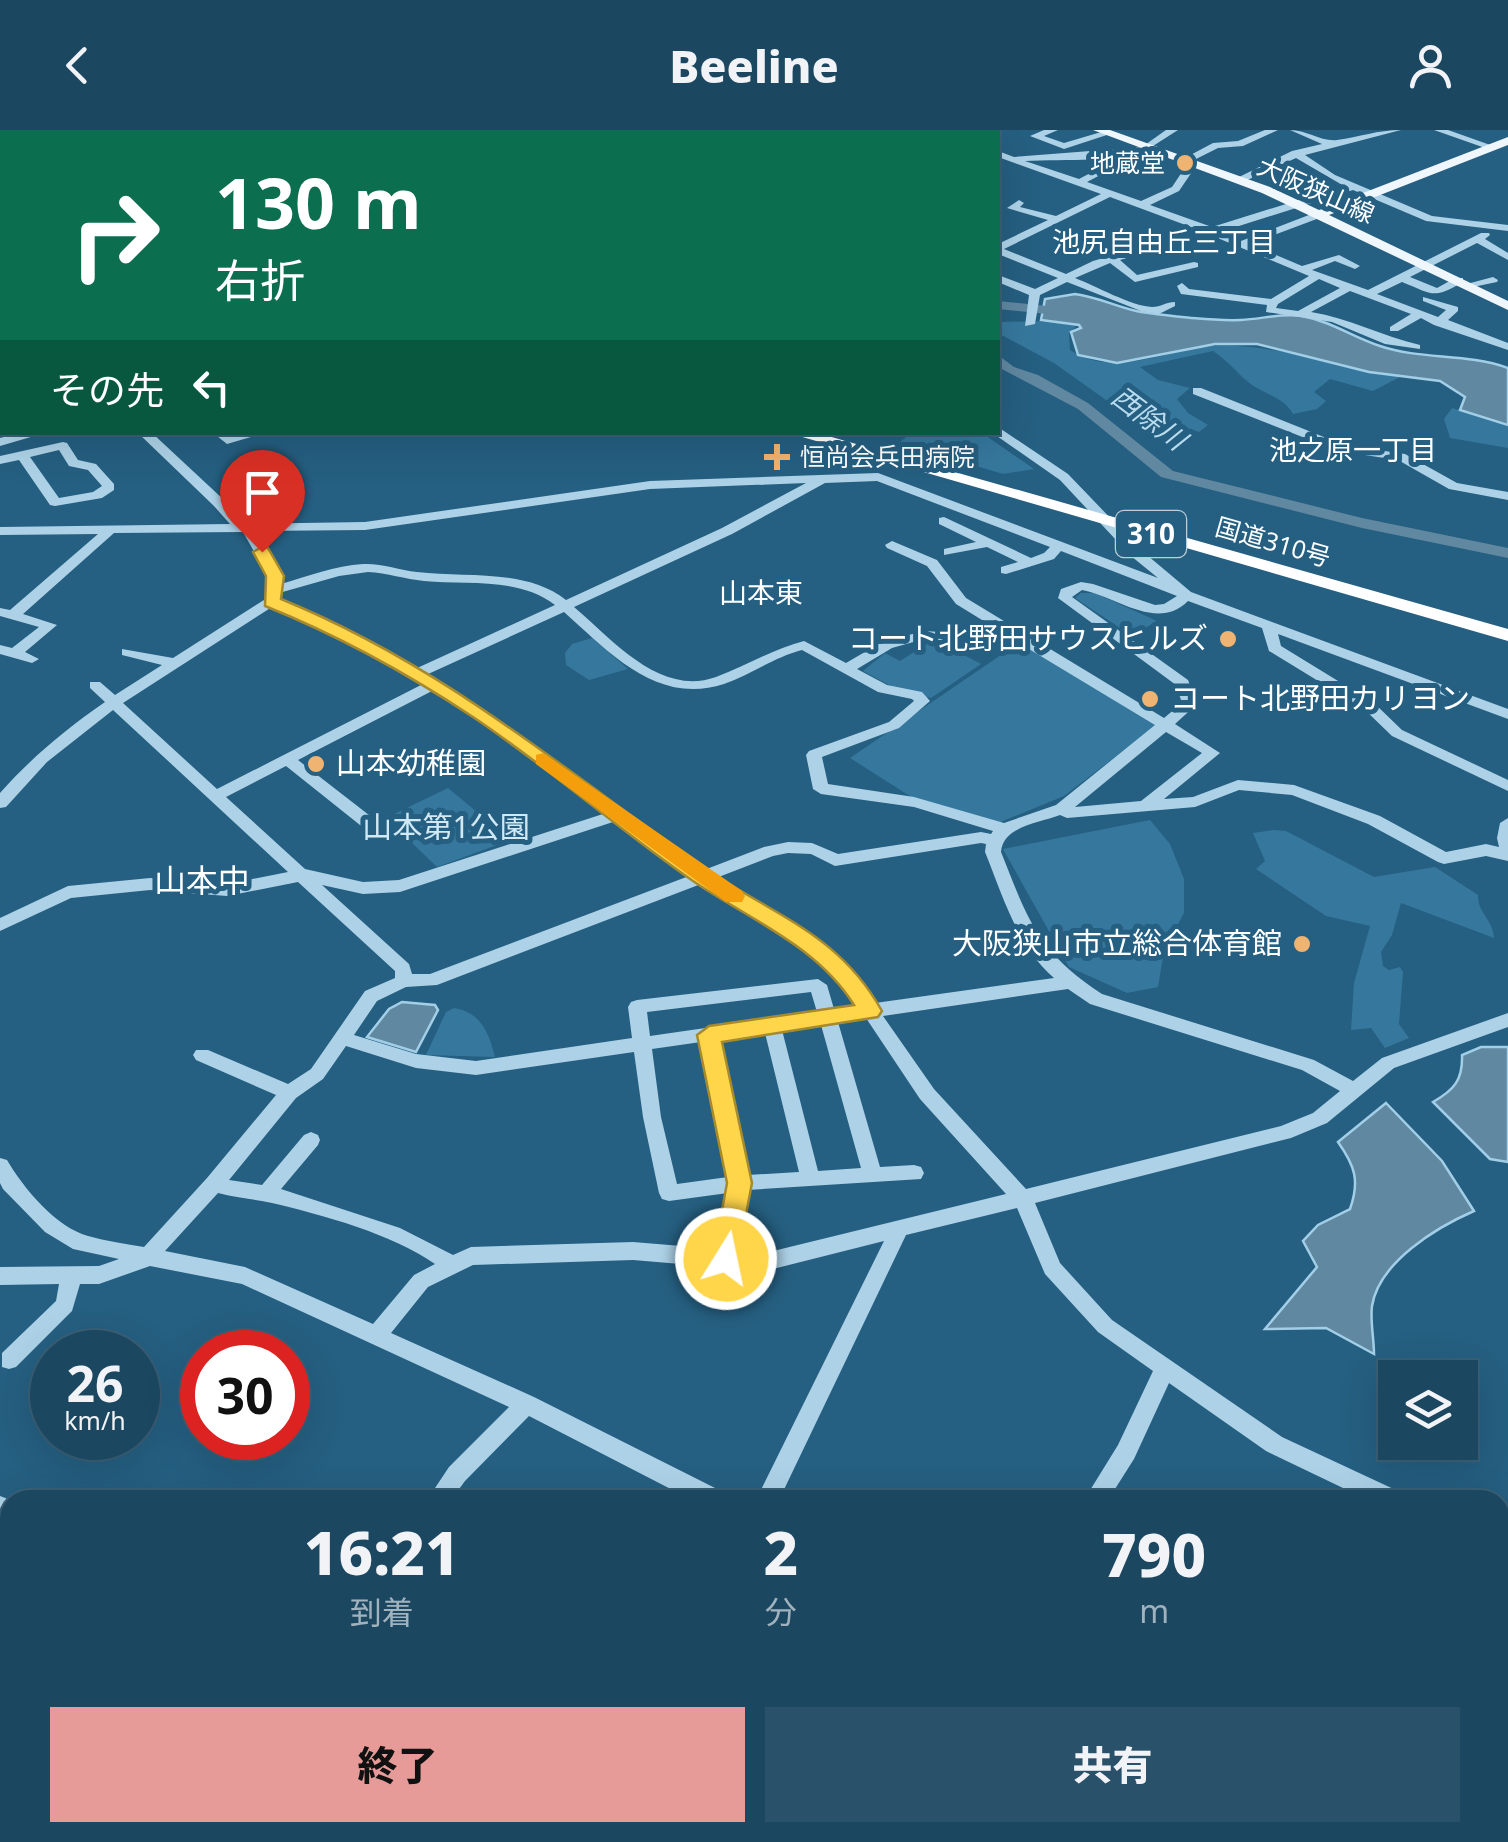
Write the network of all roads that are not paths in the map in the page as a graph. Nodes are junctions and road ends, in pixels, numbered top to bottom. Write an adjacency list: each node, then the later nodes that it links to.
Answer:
1 (1053, 130): 6 (street)
2 (1174, 130): 11 (street)
3 (1295, 130): 10 (street)
4 (1396, 130): 10 (street)
5 (1439, 130): 8 (street)
6 (1105, 131): 11 (main road, 大阪狭山線)
7 (1267, 131): 12 (street); 16 (street)
8 (1464, 134): 13 (street)
9 (1508, 141): 13 (main road)
10 (1328, 143): 12 (street)
11 (1149, 147): 15 (street); 16 (main road, 大阪狭山線)
12 (1293, 147): 18 (street); 20 (street)
13 (1490, 148): 14 (street); 22 (main road)
14 (1508, 154)
15 (1002, 157): 19 (street)
16 (1190, 162): 18 (main road, 大阪狭山線); 25 (street)
17 (1103, 170): 19 (street)
18 (1240, 180): 24 (main road, 大阪狭山線)
19 (1079, 184): 21 (street)
20 (1354, 186): 22 (street); 24 (street)
21 (1109, 194): 25 (street); 27 (street)
22 (1371, 194): 26 (main road); 28 (street)
23 (1019, 202): 27 (street)
24 (1297, 204): 26 (main road, 大阪狭山線); 30 (street)
25 (1141, 205): 30 (street)
26 (1318, 215): 33 (street); 39 (main road, 大阪狭山線)
27 (1057, 220): 34 (street)
28 (1508, 228)
29 (1492, 229): 31 (street)
30 (1210, 231): 32 (street); 33 (street)
31 (1477, 239): 37 (street); 39 (street)
32 (1177, 240): 36 (street); 38 (street)
33 (1240, 244): 41 (street)
34 (1000, 248)
35 (1000, 250): 44 (street)
36 (1197, 252)
37 (1508, 256)
38 (1111, 260): 42 (street); 44 (street)
39 (1428, 265): 45 (street); 50 (main road, 大阪狭山線)
40 (1189, 267): 42 (street)
41 (1301, 270): 43 (street); 49 (street)
42 (1169, 276): 57 (street)
43 (1317, 276): 49 (street); 60 (street)
44 (1067, 278): 53 (street); 59 (street)
45 (1402, 278): 50 (street); 51 (street)
46 (1000, 279): 53 (street)
47 (1366, 279): 51 (street)
48 (1502, 279): 50 (street)
49 (1334, 282): 52 (street)
50 (1463, 283): 55 (main road, 大阪狭山線)
51 (1384, 287): 54 (street)
52 (1348, 288): 54 (street); 62 (street)
53 (1034, 294): 65 (street)
54 (1367, 295): 63 (street)
55 (1501, 297): 61 (main road, 大阪狭山線)
56 (1427, 299): 64 (street)
57 (1223, 301): 58 (street); 60 (street)
58 (1200, 302)
59 (1171, 304)
60 (1272, 305): 62 (street)
61 (1508, 306)
62 (1303, 312): 67 (street)
63 (1418, 316): 64 (street); 66 (street)
64 (1438, 322): 68 (street)
65 (1028, 324)
66 (1394, 329)
67 (1416, 347)
68 (1508, 347)
69 (1198, 391): 81 (street)
70 (1000, 432): 83 (street)
71 (29, 435): 77 (street)
72 (146, 435): 84 (street)
73 (221, 435): 74 (street)
74 (249, 435)
75 (804, 435): 83 (highway, 国道310号 / 310)
76 (60, 439): 78 (street); 78 (street)
77 (0, 442)
78 (23, 455): 79 (street)
79 (0, 460)
80 (821, 480): 82 (street); 84 (street); 95 (street)
81 (1508, 496)
82 (948, 503): 87 (street); 89 (street)
83 (1108, 522): 93 (street); 98 (highway, 国道310号 / 310)
84 (244, 528): 86 (street); 94 (street)
85 (0, 530): 86 (street)
86 (110, 531): 96 (street)
87 (992, 542): 90 (street); 91 (street)
88 (892, 545): 99 (street)
89 (1059, 545): 91 (street); 93 (street)
90 (949, 552)
91 (1029, 562): 92 (street)
92 (1006, 570)
93 (1186, 595): 97 (street); 110 (street)
94 (272, 596): 95 (street); 103 (street); 105 (street)
95 (561, 606): 104 (street); 105 (street)
96 (7, 613): 100 (street)
97 (1270, 626): 109 (street); 112 (street)
98 (1508, 635)
99 (1027, 642): 104 (street); 110 (street)
100 (7, 652): 102 (street)
101 (127, 652): 103 (street)
102 (32, 659)
103 (174, 663): 108 (street)
104 (846, 669): 120 (street)
105 (415, 675): 107 (street)
106 (95, 685): 108 (street)
107 (432, 685): 111 (street); 117 (street)
108 (116, 703): 113 (street); 114 (street)
109 (1508, 714)
110 (1166, 726): 115 (street); 116 (street)
111 (287, 759): 113 (street); 119 (street)
112 (1508, 786)
113 (216, 795): 122 (street)
114 (0, 803)
115 (1145, 806): 116 (street); 121 (street)
116 (1062, 809): 120 (street)
117 (618, 815): 122 (street); 123 (street)
118 (1508, 823): 121 (street)
119 (381, 833)
120 (999, 835): 123 (street); 126 (street)
121 (1508, 853)
122 (305, 874): 124 (street); 125 (street)
123 (701, 876): 125 (street); 127 (street)
124 (0, 925)
125 (404, 981): 132 (street)
126 (1068, 982): 127 (street); 135 (street)
127 (870, 1011): 128 (street); 145 (street)
128 (828, 1017): 130 (street); 133 (street); 140 (street)
129 (1508, 1020): 135 (street)
130 (772, 1026): 131 (street); 141 (street)
131 (709, 1035): 133 (street); 142 (street)
132 (342, 1038): 133 (street); 136 (street)
133 (640, 1045): 142 (street)
134 (202, 1055): 136 (street)
135 (1353, 1090): 145 (street)
136 (289, 1093): 143 (street)
137 (311, 1140): 144 (street)
138 (0, 1166): 147 (street)
139 (914, 1173): 140 (street)
140 (874, 1174): 141 (street)
141 (810, 1178): 142 (street)
142 (739, 1183): 148 (street)
143 (214, 1184): 144 (street); 147 (street)
144 (266, 1194): 149 (street)
145 (1023, 1198): 146 (street); 154 (street)
146 (900, 1228): 148 (street); 158 (street)
147 (147, 1258): 151 (street); 152 (street)
148 (726, 1259): 149 (street)
149 (450, 1265): 152 (street)
150 (0, 1276): 151 (street)
151 (71, 1276): 153 (street)
152 (378, 1334): 155 (street)
153 (10, 1360)
154 (1164, 1370): 159 (street); 160 (street)
155 (526, 1404): 156 (street); 157 (street)
156 (447, 1490)
157 (695, 1490)
158 (773, 1490)
159 (1101, 1490)
160 (1371, 1490)

